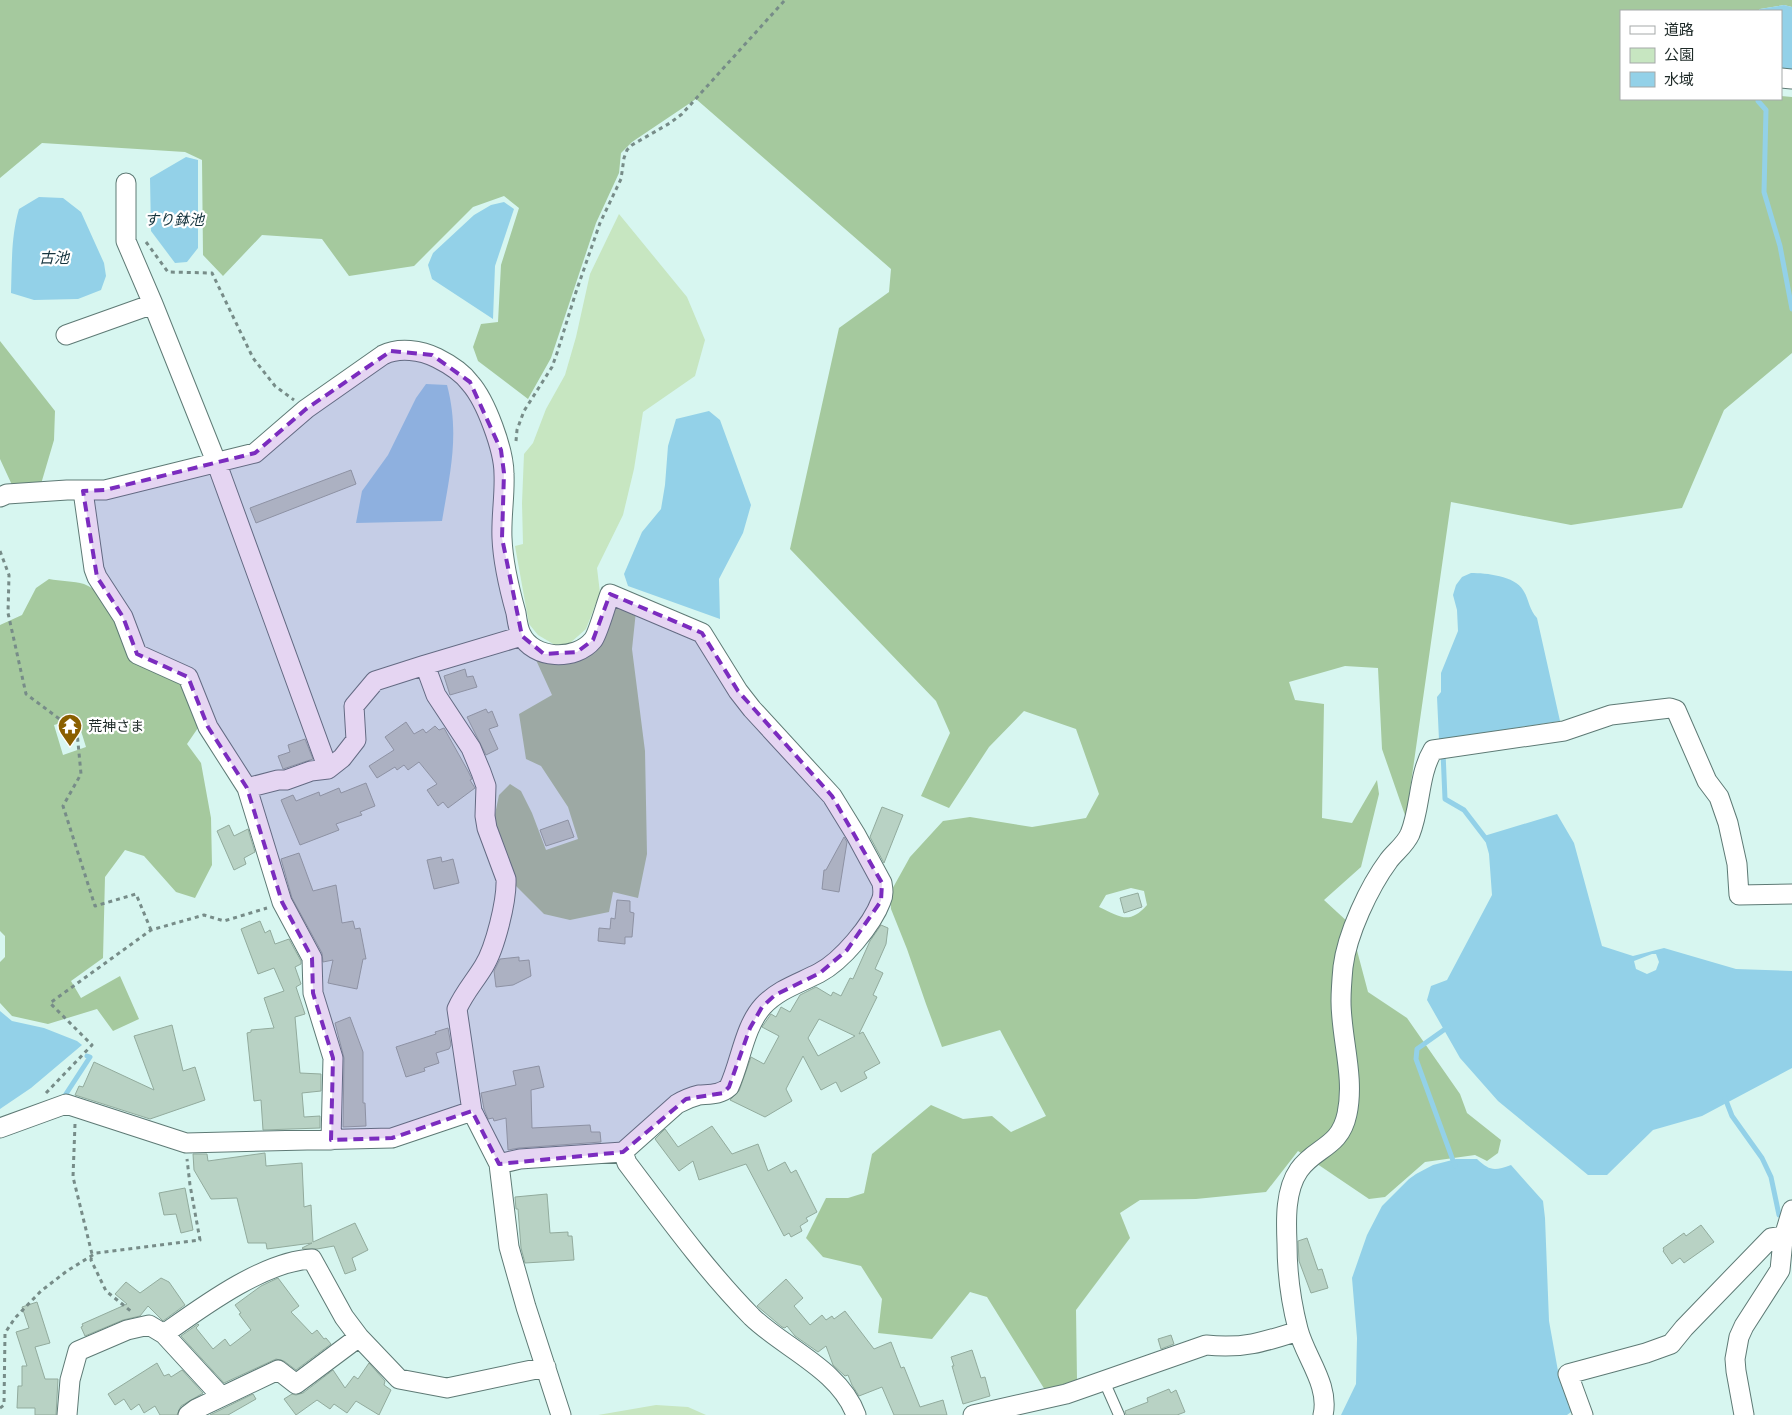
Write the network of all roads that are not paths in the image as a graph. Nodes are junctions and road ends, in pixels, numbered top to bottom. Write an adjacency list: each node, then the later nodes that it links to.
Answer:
1 (126, 183): 2 (street)
2 (153, 304): 3 (street); 4 (street)
3 (66, 335)
4 (217, 464): 5 (street); 7 (street); 9 (street)
5 (83, 491): 6 (street); 10 (street)
6 (0, 497)
7 (522, 636): 8 (street); 15 (street)
8 (425, 664): 9 (street); 12 (street)
9 (328, 768): 10 (street)
10 (247, 788): 14 (street)
11 (1792, 894): 21 (street)
12 (472, 1107): 14 (street); 16 (street)
13 (0, 1128): 14 (street)
14 (331, 1140)
15 (623, 1152): 16 (street); 29 (street)
16 (500, 1164): 23 (street)
17 (1792, 1210): 18 (street)
18 (1784, 1236): 19 (street); 33 (street)
19 (1786, 1269): 34 (street)
20 (156, 1330): 22 (street); 25 (street); 26 (street)
21 (1298, 1331): 24 (street); 32 (street)
22 (359, 1338): 23 (street); 25 (street)
23 (546, 1367): 28 (street)
24 (1104, 1381): 30 (street); 31 (lane)
25 (221, 1396): 27 (street)
26 (66, 1415)
27 (188, 1415)
28 (561, 1415)
29 (856, 1415)
30 (973, 1415)
31 (1119, 1415)
32 (1323, 1415)
33 (1583, 1415)
34 (1744, 1415)

